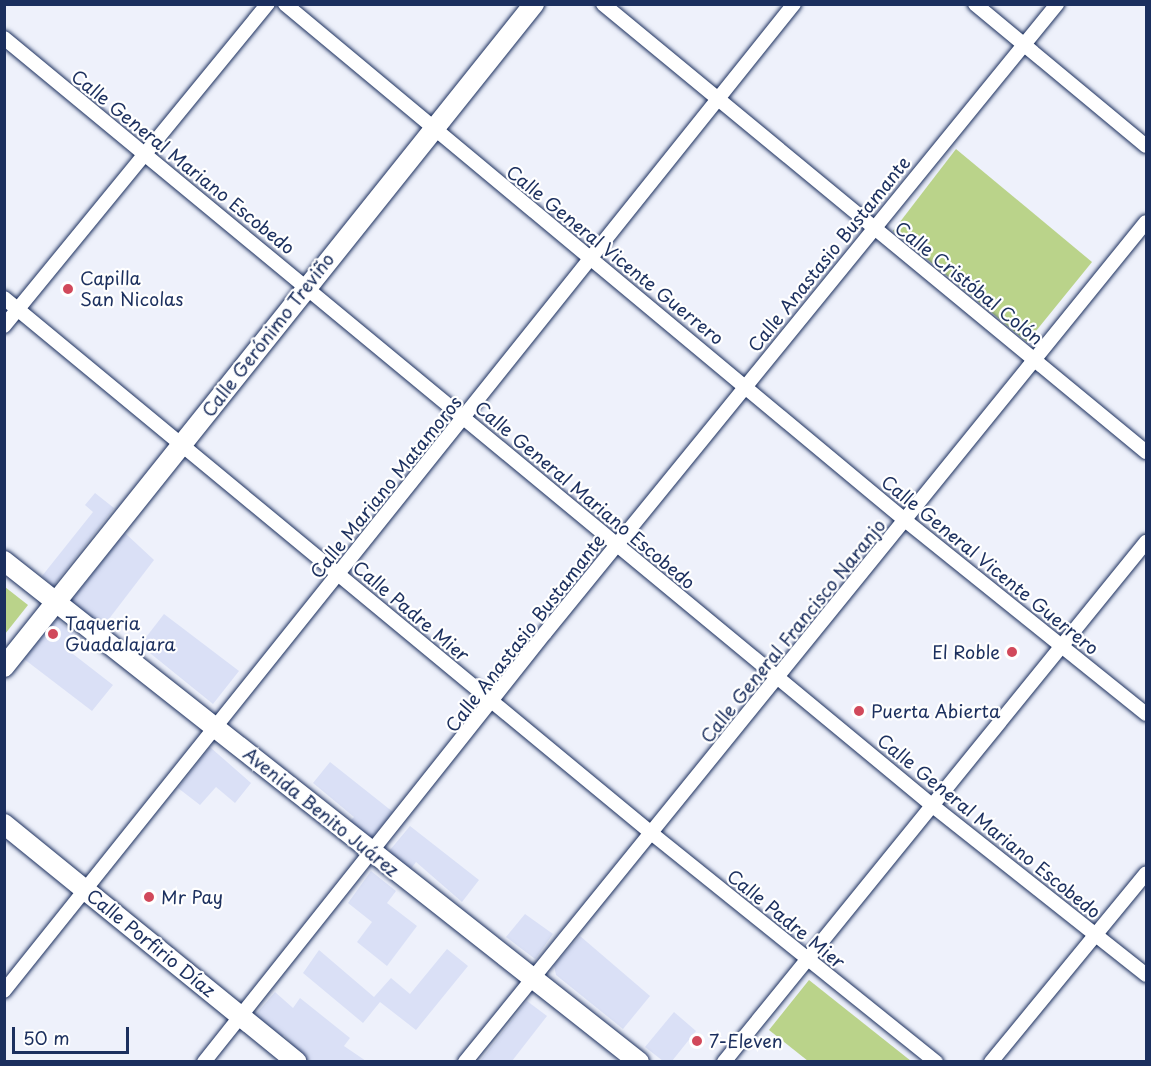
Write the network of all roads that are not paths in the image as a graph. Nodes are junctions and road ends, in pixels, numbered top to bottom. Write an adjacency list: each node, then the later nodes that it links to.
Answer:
1 (268, 4): 13 (street)
2 (285, 4): 11 (street, Calle General Vicente Guerrero)
3 (534, 4): 11 (street, Calle Gerónimo Treviño)
4 (603, 4): 10 (street, Calle Cristóbal Colón)
5 (794, 4): 10 (street, Calle Mariano Matamoros)
6 (975, 4): 9 (street)
7 (1058, 4): 9 (street, Calle Anastasio Bustamante)
8 (4, 38): 13 (street, Calle General Mariano Escobedo)
9 (1025, 45): 12 (street); 15 (street, Calle Anastasio Bustamante)
10 (717, 99): 15 (street, Calle Cristóbal Colón); 16 (street, Calle Mariano Matamoros)
11 (434, 128): 16 (street, Calle General Vicente Guerrero); 17 (street, Calle Gerónimo Treviño)
12 (1146, 146)
13 (144, 153): 17 (street, Calle General Mariano Escobedo); 19 (street)
14 (1146, 222): 21 (street, Calle General Francisco Naranjo)
15 (873, 228): 21 (street, Calle Cristóbal Colón); 22 (street, Calle Anastasio Bustamante)
16 (590, 258): 22 (street, Calle General Vicente Guerrero); 23 (street, Calle Mariano Matamoros)
17 (307, 286): 23 (street, Calle General Mariano Escobedo); 24 (street, Calle Gerónimo Treviño)
18 (4, 298): 19 (street, Calle Padre Mier)
19 (18, 309): 20 (street); 24 (street, Calle Padre Mier)
20 (4, 326)
21 (1035, 360): 25 (street, Calle Cristóbal Colón); 26 (street, Calle General Francisco Naranjo)
22 (745, 385): 26 (street, Calle General Vicente Guerrero); 28 (street, Calle Anastasio Bustamante)
23 (464, 418): 28 (street, Calle General Mariano Escobedo); 30 (street, Calle Mariano Matamoros)
24 (181, 444): 30 (street, Calle Padre Mier); 31 (street, Calle Gerónimo Treviño)
25 (1146, 452)
26 (906, 521): 32 (street, Calle General Vicente Guerrero); 34 (street, Calle General Francisco Naranjo)
27 (1146, 542): 32 (street)
28 (616, 546): 34 (street, Calle General Mariano Escobedo); 35 (street, Calle Anastasio Bustamante)
29 (4, 561): 31 (street, Avenida Benito Juárez)
30 (339, 575): 35 (street, Calle Padre Mier); 37 (street, Calle Mariano Matamoros)
31 (56, 601): 33 (street, Calle Gerónimo Treviño); 37 (street, Avenida Benito Juárez)
32 (1062, 648): 36 (street, Calle General Vicente Guerrero); 38 (street)
33 (4, 668)
34 (779, 679): 38 (street, Calle General Mariano Escobedo); 40 (street, Calle General Francisco Naranjo)
35 (493, 702): 40 (street, Calle Padre Mier); 41 (street, Calle Anastasio Bustamante)
36 (1146, 714)
37 (214, 726): 41 (street, Avenida Benito Juárez); 43 (street, Calle Mariano Matamoros)
38 (933, 806): 44 (street, Calle General Mariano Escobedo); 45 (street)
39 (4, 824): 43 (street, Calle Porfirio Díaz)
40 (650, 832): 45 (street, Calle Padre Mier); 47 (street, Calle General Francisco Naranjo)
41 (373, 854): 47 (street, Avenida Benito Juárez); 49 (street, Calle Anastasio Bustamante)
42 (1146, 873): 44 (street)
43 (84, 889): 48 (street, Calle Mariano Matamoros); 49 (street, Calle Porfirio Díaz)
44 (1097, 935): 46 (street, Calle General Mariano Escobedo); 56 (street)
45 (807, 960): 54 (street); 55 (street, Calle Padre Mier)
46 (1146, 975)
47 (533, 978): 52 (street, Calle General Francisco Naranjo); 53 (street, Avenida Benito Juárez)
48 (4, 991)
49 (240, 1016): 50 (street, Calle Anastasio Bustamante); 51 (street, Calle Porfirio Díaz)
50 (204, 1062)
51 (297, 1062)
52 (465, 1062)
53 (639, 1062)
54 (724, 1062)
55 (936, 1062)
56 (992, 1062)

